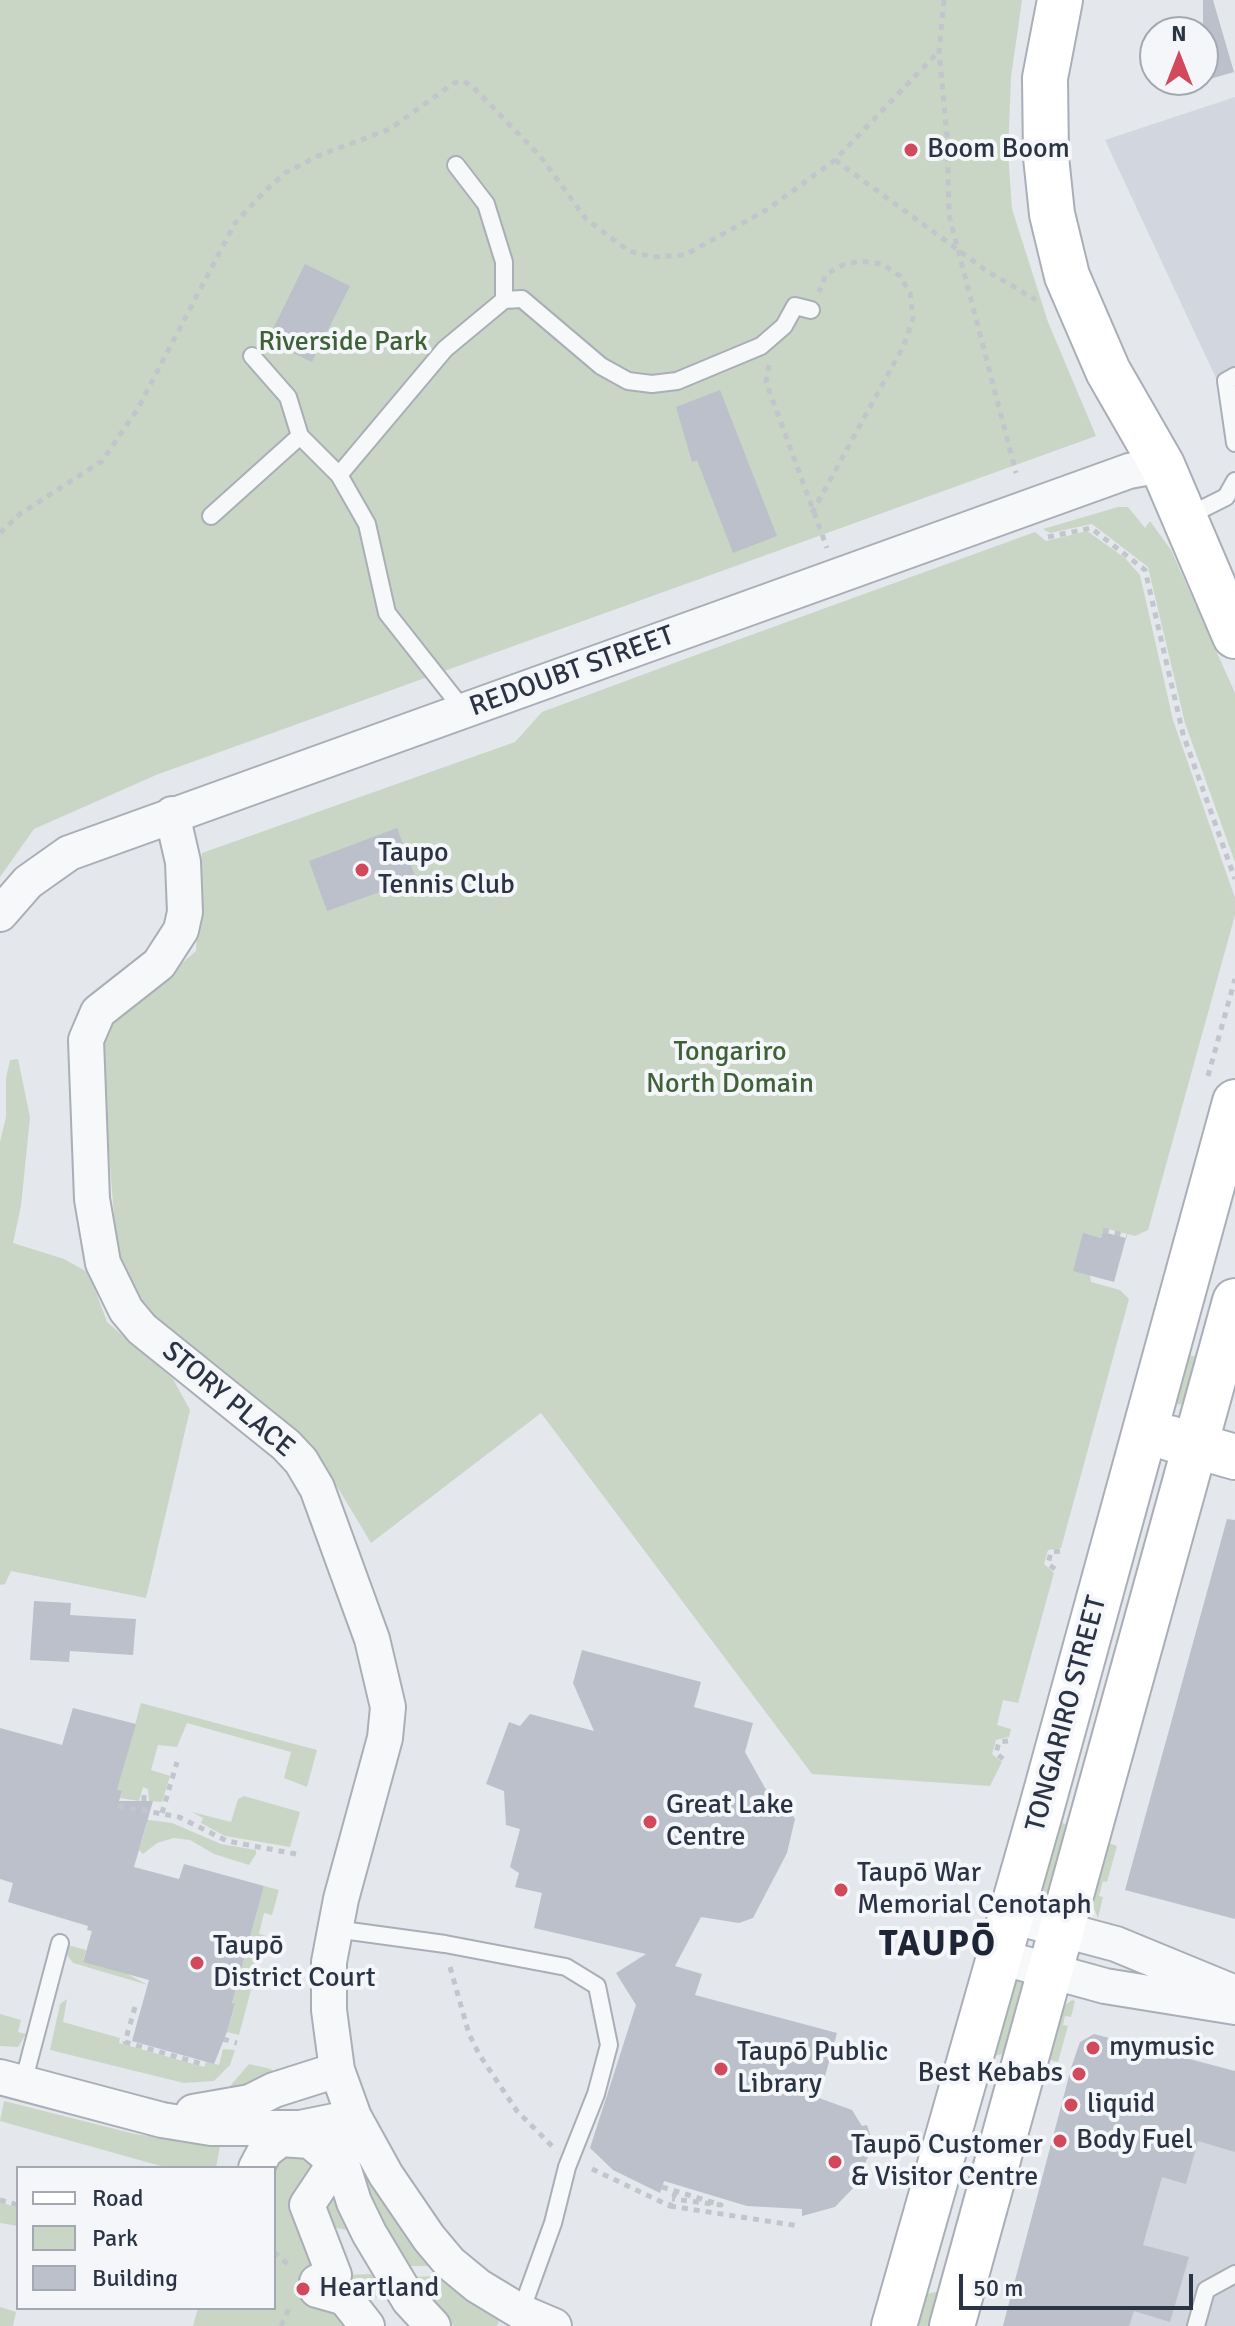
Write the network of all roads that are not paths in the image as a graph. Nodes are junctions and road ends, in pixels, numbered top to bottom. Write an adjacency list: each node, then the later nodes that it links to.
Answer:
1 (1060, 0): 9 (street)
2 (456, 165): 3 (lane)
3 (504, 300): 4 (lane); 10 (lane)
4 (811, 310)
5 (252, 356): 7 (lane)
6 (1235, 376): 8 (lane)
7 (300, 436): 10 (lane); 13 (lane)
8 (1235, 443)
9 (1162, 465): 12 (street); 15 (street); 16 (street, REDOUBT STREET)
10 (339, 475): 16 (lane)
11 (1235, 481): 12 (lane)
12 (1198, 511): 14 (street)
13 (211, 516)
14 (1235, 561)
15 (1235, 636)
16 (465, 712): 17 (street, REDOUBT STREET)
17 (172, 814): 18 (street, REDOUBT STREET); 24 (street, STORY PLACE)
18 (0, 914)
19 (1235, 1102): 21 (street, TONGARIRO STREET)
20 (1235, 1301): 22 (street, TONGARIRO STREET)
21 (1144, 1431): 22 (street); 23 (street, TONGARIRO STREET)
22 (1215, 1451): 25 (street, TONGARIRO STREET)
23 (1011, 1916): 25 (street); 27 (street, TONGARIRO STREET)
24 (335, 1929): 31 (street, STORY PLACE); 38 (lane)
25 (1061, 1929): 28 (street, TONGARIRO STREET); 29 (street)
26 (60, 1943): 32 (lane)
27 (1000, 1957): 28 (street); 43 (street, TONGARIRO STREET)
28 (1050, 1971): 30 (street); 44 (street, TONGARIRO STREET)
29 (1235, 1993)
30 (1235, 2007)
31 (337, 2070): 33 (street); 34 (street, STORY PLACE)
32 (11, 2080): 33 (street)
33 (114, 2106): 34 (street)
34 (342, 2120): 38 (street, STORY PLACE); 41 (street, STORY PLACE)
35 (255, 2166): 39 (street)
36 (255, 2166): 40 (street)
37 (1235, 2274): 45 (lane)
38 (517, 2319): 42 (street, STORY PLACE)
39 (367, 2326)
40 (377, 2326)
41 (433, 2326)
42 (554, 2326)
43 (894, 2326)
44 (952, 2326)
45 (1196, 2326)

